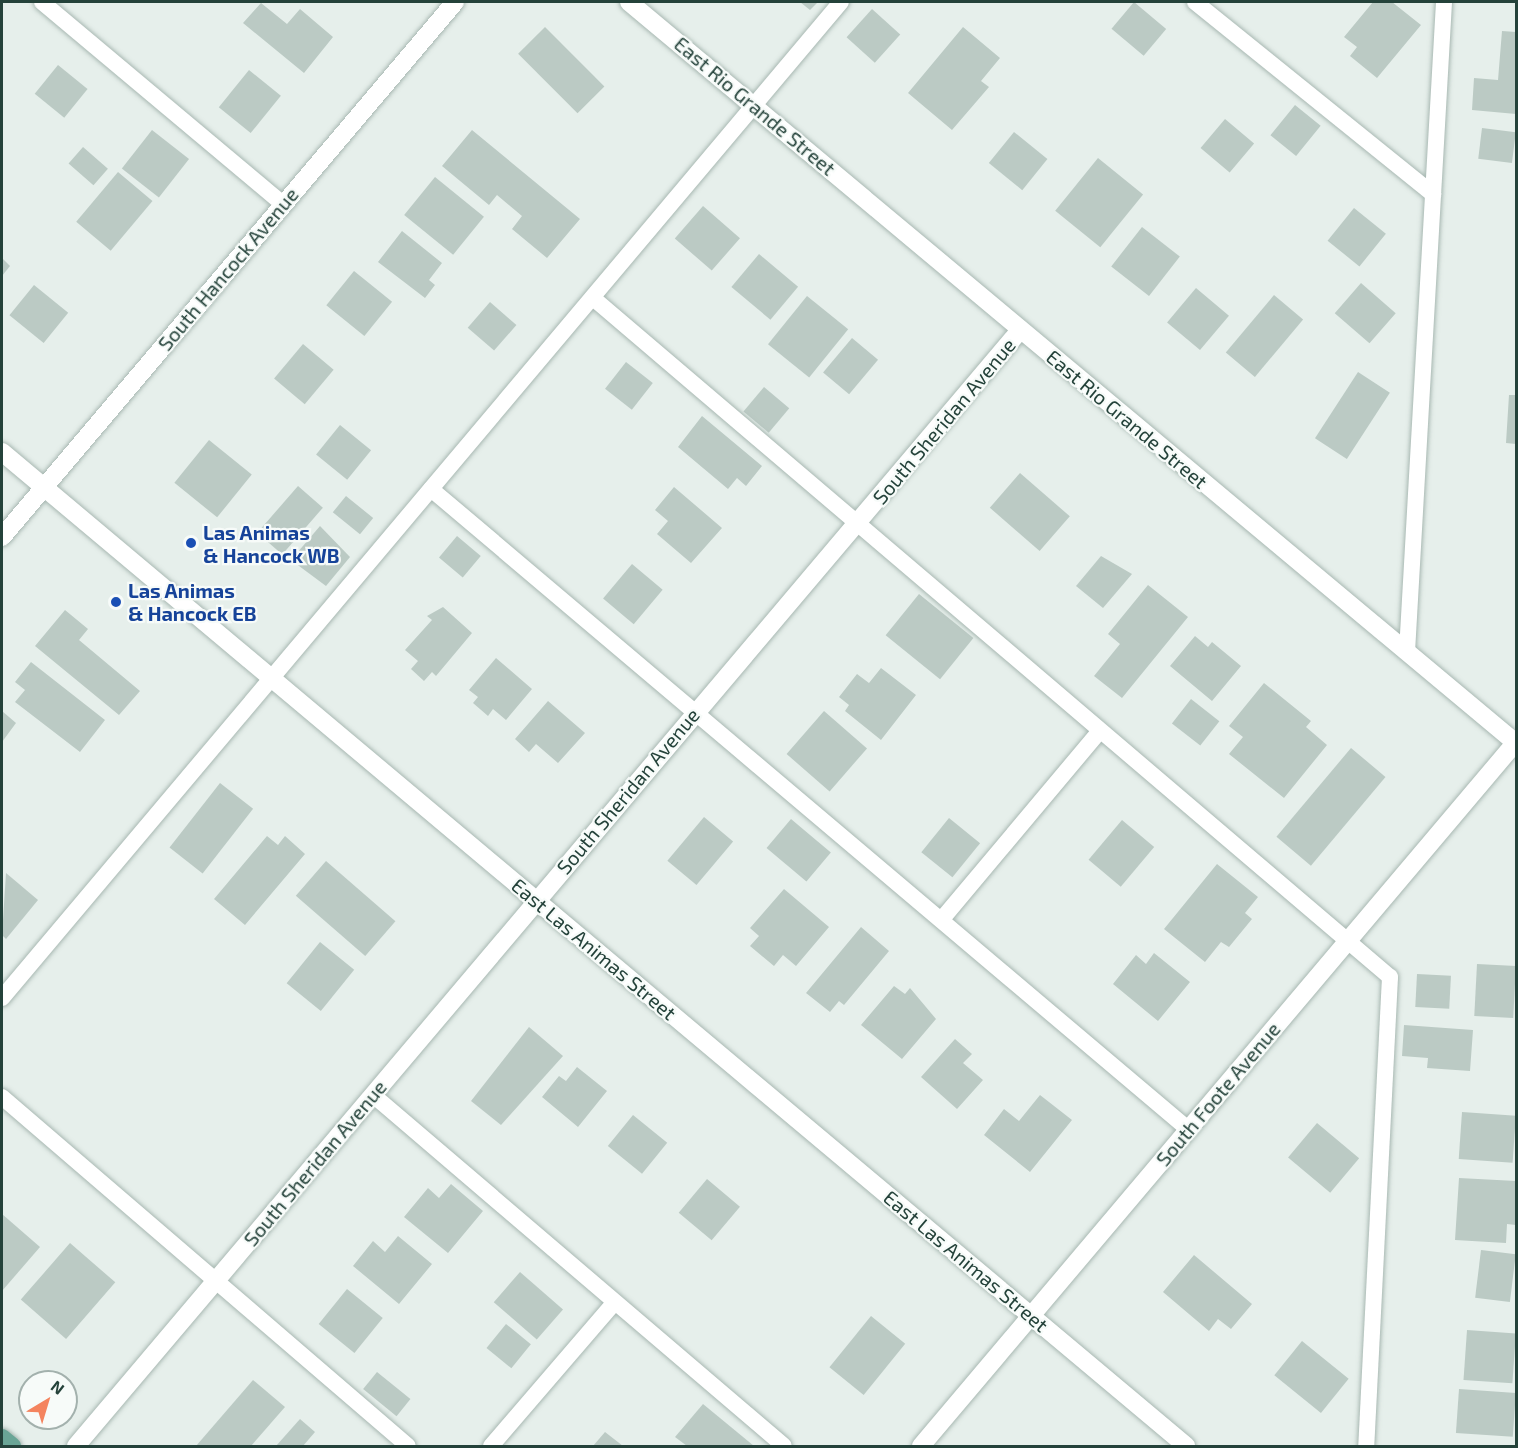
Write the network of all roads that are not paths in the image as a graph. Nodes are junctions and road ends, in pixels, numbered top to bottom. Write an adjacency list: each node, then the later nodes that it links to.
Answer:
1 (42, 2): 9 (lane)
2 (455, 2): 9 (street, South Hancock Avenue)
3 (629, 2): 7 (street, East Rio Grande Street)
4 (841, 2): 7 (lane)
5 (1195, 2): 8 (lane)
6 (1444, 2): 8 (lane)
7 (757, 106): 10 (lane); 11 (street, East Rio Grande Street)
8 (1433, 194): 17 (lane)
9 (283, 204): 13 (street, South Hancock Avenue)
10 (594, 298): 14 (lane); 15 (lane)
11 (1020, 330): 15 (street, South Sheridan Avenue); 17 (street, East Rio Grande Street)
12 (2, 452): 13 (street, East Las Animas Street)
13 (44, 488): 16 (street, South Hancock Avenue); 18 (street, East Las Animas Street)
14 (431, 489): 18 (lane); 19 (lane)
15 (856, 526): 19 (street, South Sheridan Avenue); 20 (lane)
16 (2, 537)
17 (1407, 652): 21 (street, East Rio Grande Street)
18 (271, 677): 22 (street, East Las Animas Street); 25 (lane)
19 (697, 709): 22 (street, South Sheridan Avenue); 23 (lane)
20 (1098, 733): 23 (lane); 24 (lane)
21 (1516, 742): 24 (street, South Foote Avenue)
22 (536, 901): 26 (street, South Sheridan Avenue); 31 (street, East Las Animas Street)
23 (942, 919): 28 (lane)
24 (1346, 943): 28 (street, South Foote Avenue); 40 (lane)
25 (2, 998)
26 (373, 1095): 29 (street, South Sheridan Avenue); 30 (lane)
27 (2, 1097): 29 (lane)
28 (1189, 1130): 31 (street, South Foote Avenue)
29 (215, 1281): 34 (street, South Sheridan Avenue); 35 (lane)
30 (614, 1303): 36 (lane); 37 (lane)
31 (1031, 1316): 38 (street, South Foote Avenue); 39 (street, East Las Animas Street)
32 (2, 1438): 33 (main road)
33 (12, 1446)
34 (76, 1446)
35 (408, 1446)
36 (491, 1446)
37 (784, 1446)
38 (921, 1446)
39 (1186, 1446)
40 (1366, 1446)

